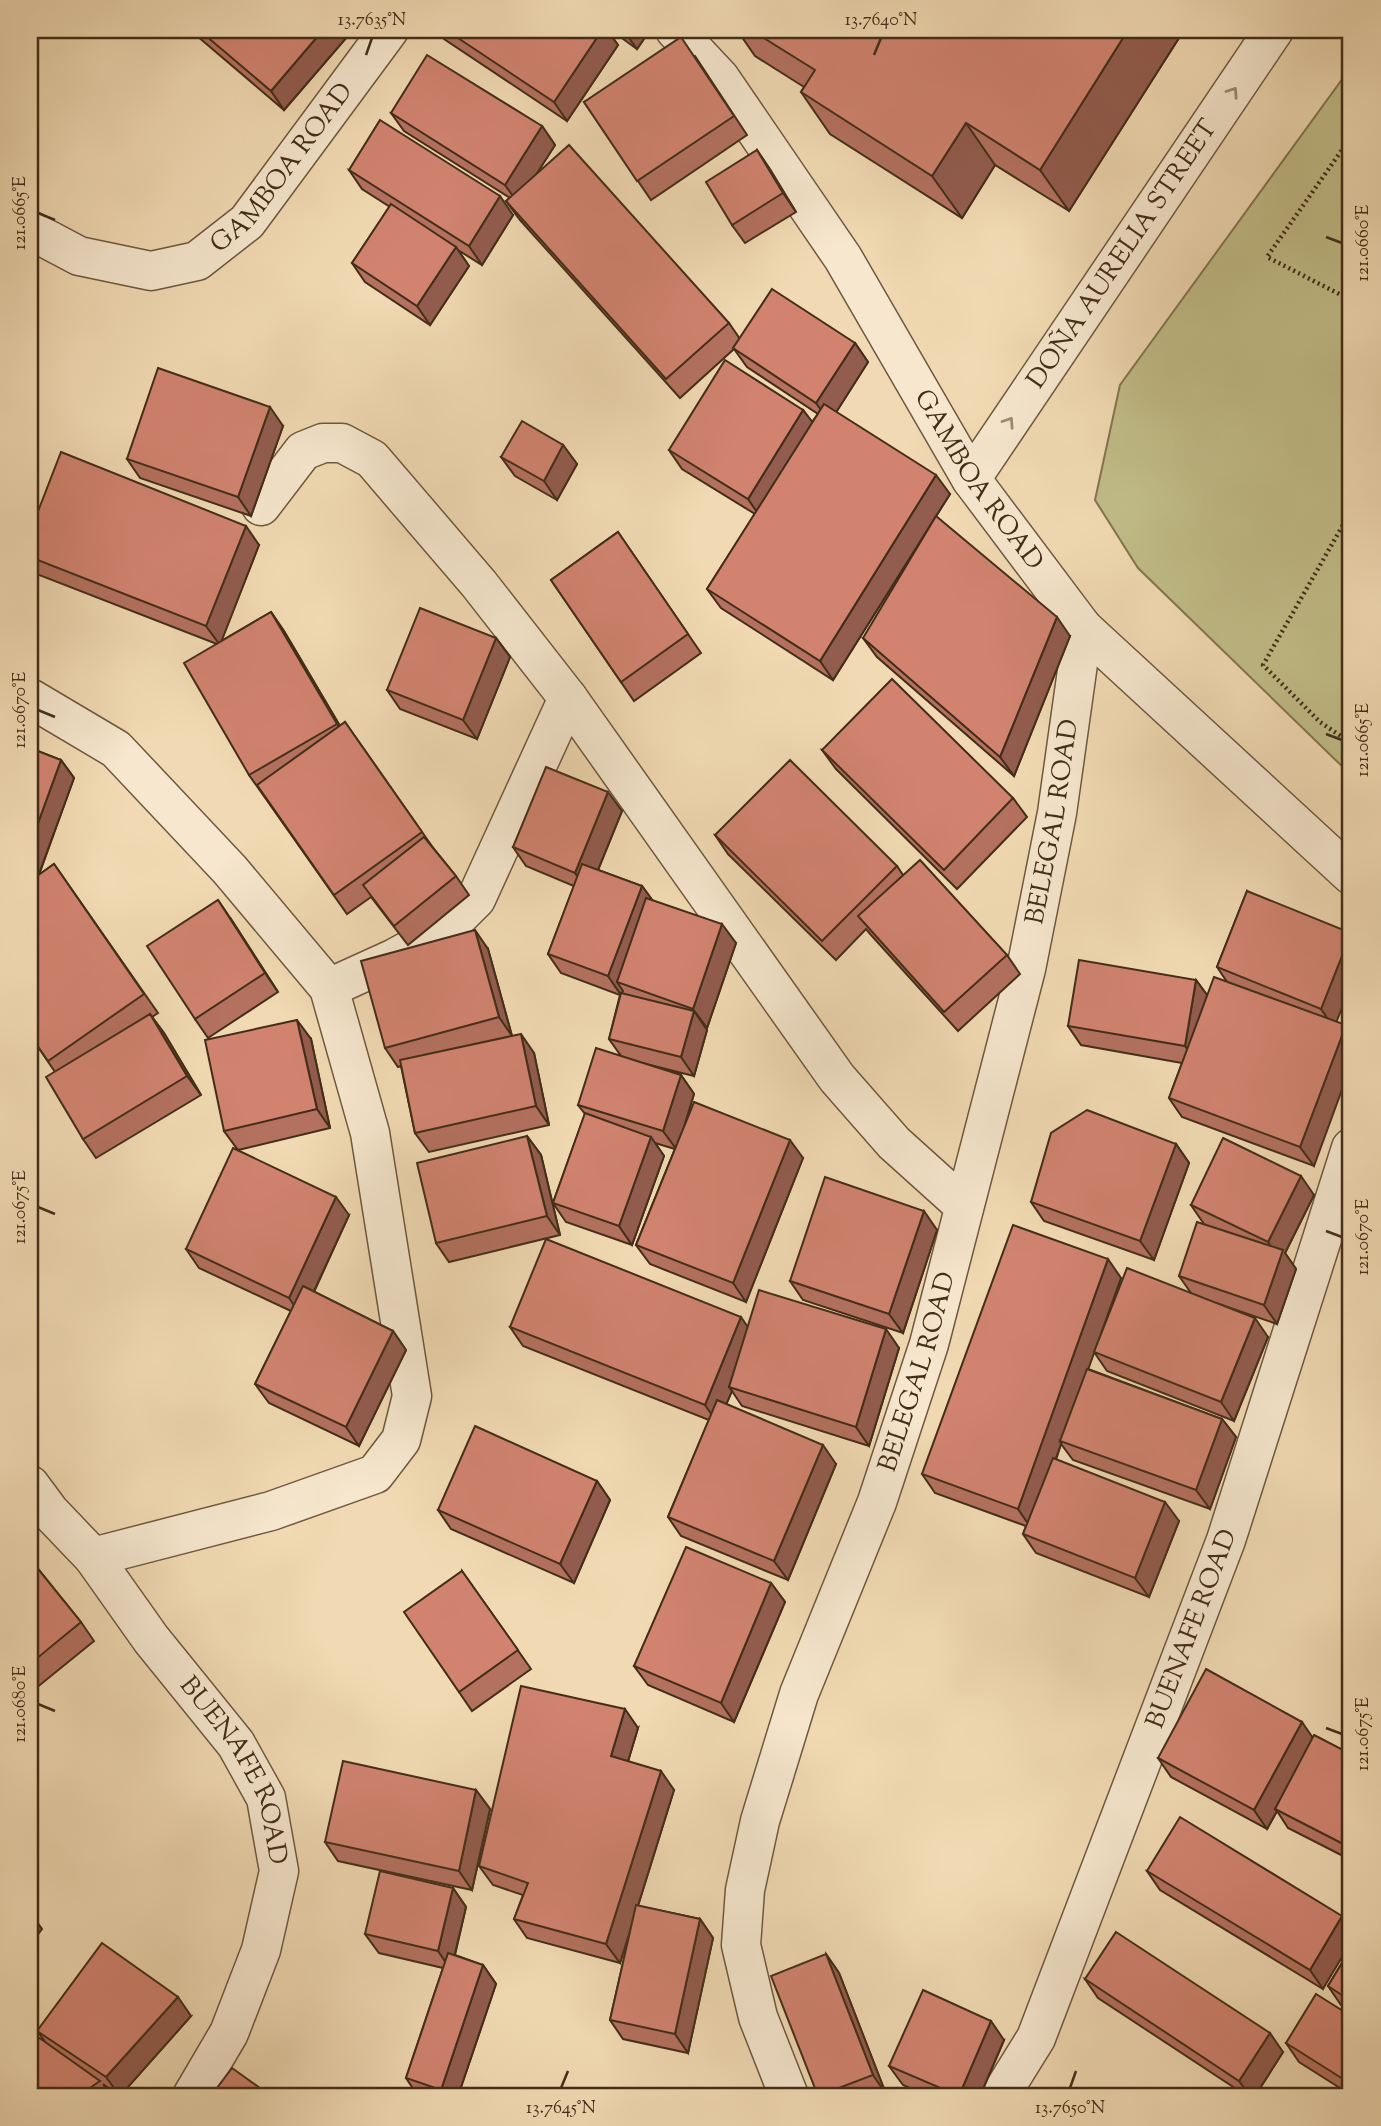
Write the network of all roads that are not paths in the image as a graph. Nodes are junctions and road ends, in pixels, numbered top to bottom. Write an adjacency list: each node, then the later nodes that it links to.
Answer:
1 (390, 30): 4 (street, GAMBOA ROAD)
2 (675, 30): 5 (street, GAMBOA ROAD)
3 (1274, 30): 5 (street, DOÑA AURELIA STREET, one-way to 3)
4 (30, 230)
5 (971, 479): 7 (street, GAMBOA ROAD)
6 (261, 506): 9 (street)
7 (1083, 628): 10 (street, GAMBOA ROAD); 13 (street, BELEGAL ROAD)
8 (30, 698): 11 (street)
9 (568, 698): 11 (street); 13 (street)
10 (1351, 875)
11 (329, 988): 15 (street)
12 (1351, 1148): 18 (street, BUENAFE ROAD)
13 (964, 1206): 17 (street, BELEGAL ROAD)
14 (30, 1485): 15 (street, BUENAFE ROAD)
15 (93, 1557): 16 (street, BUENAFE ROAD)
16 (192, 2096)
17 (789, 2096)
18 (1000, 2096)

